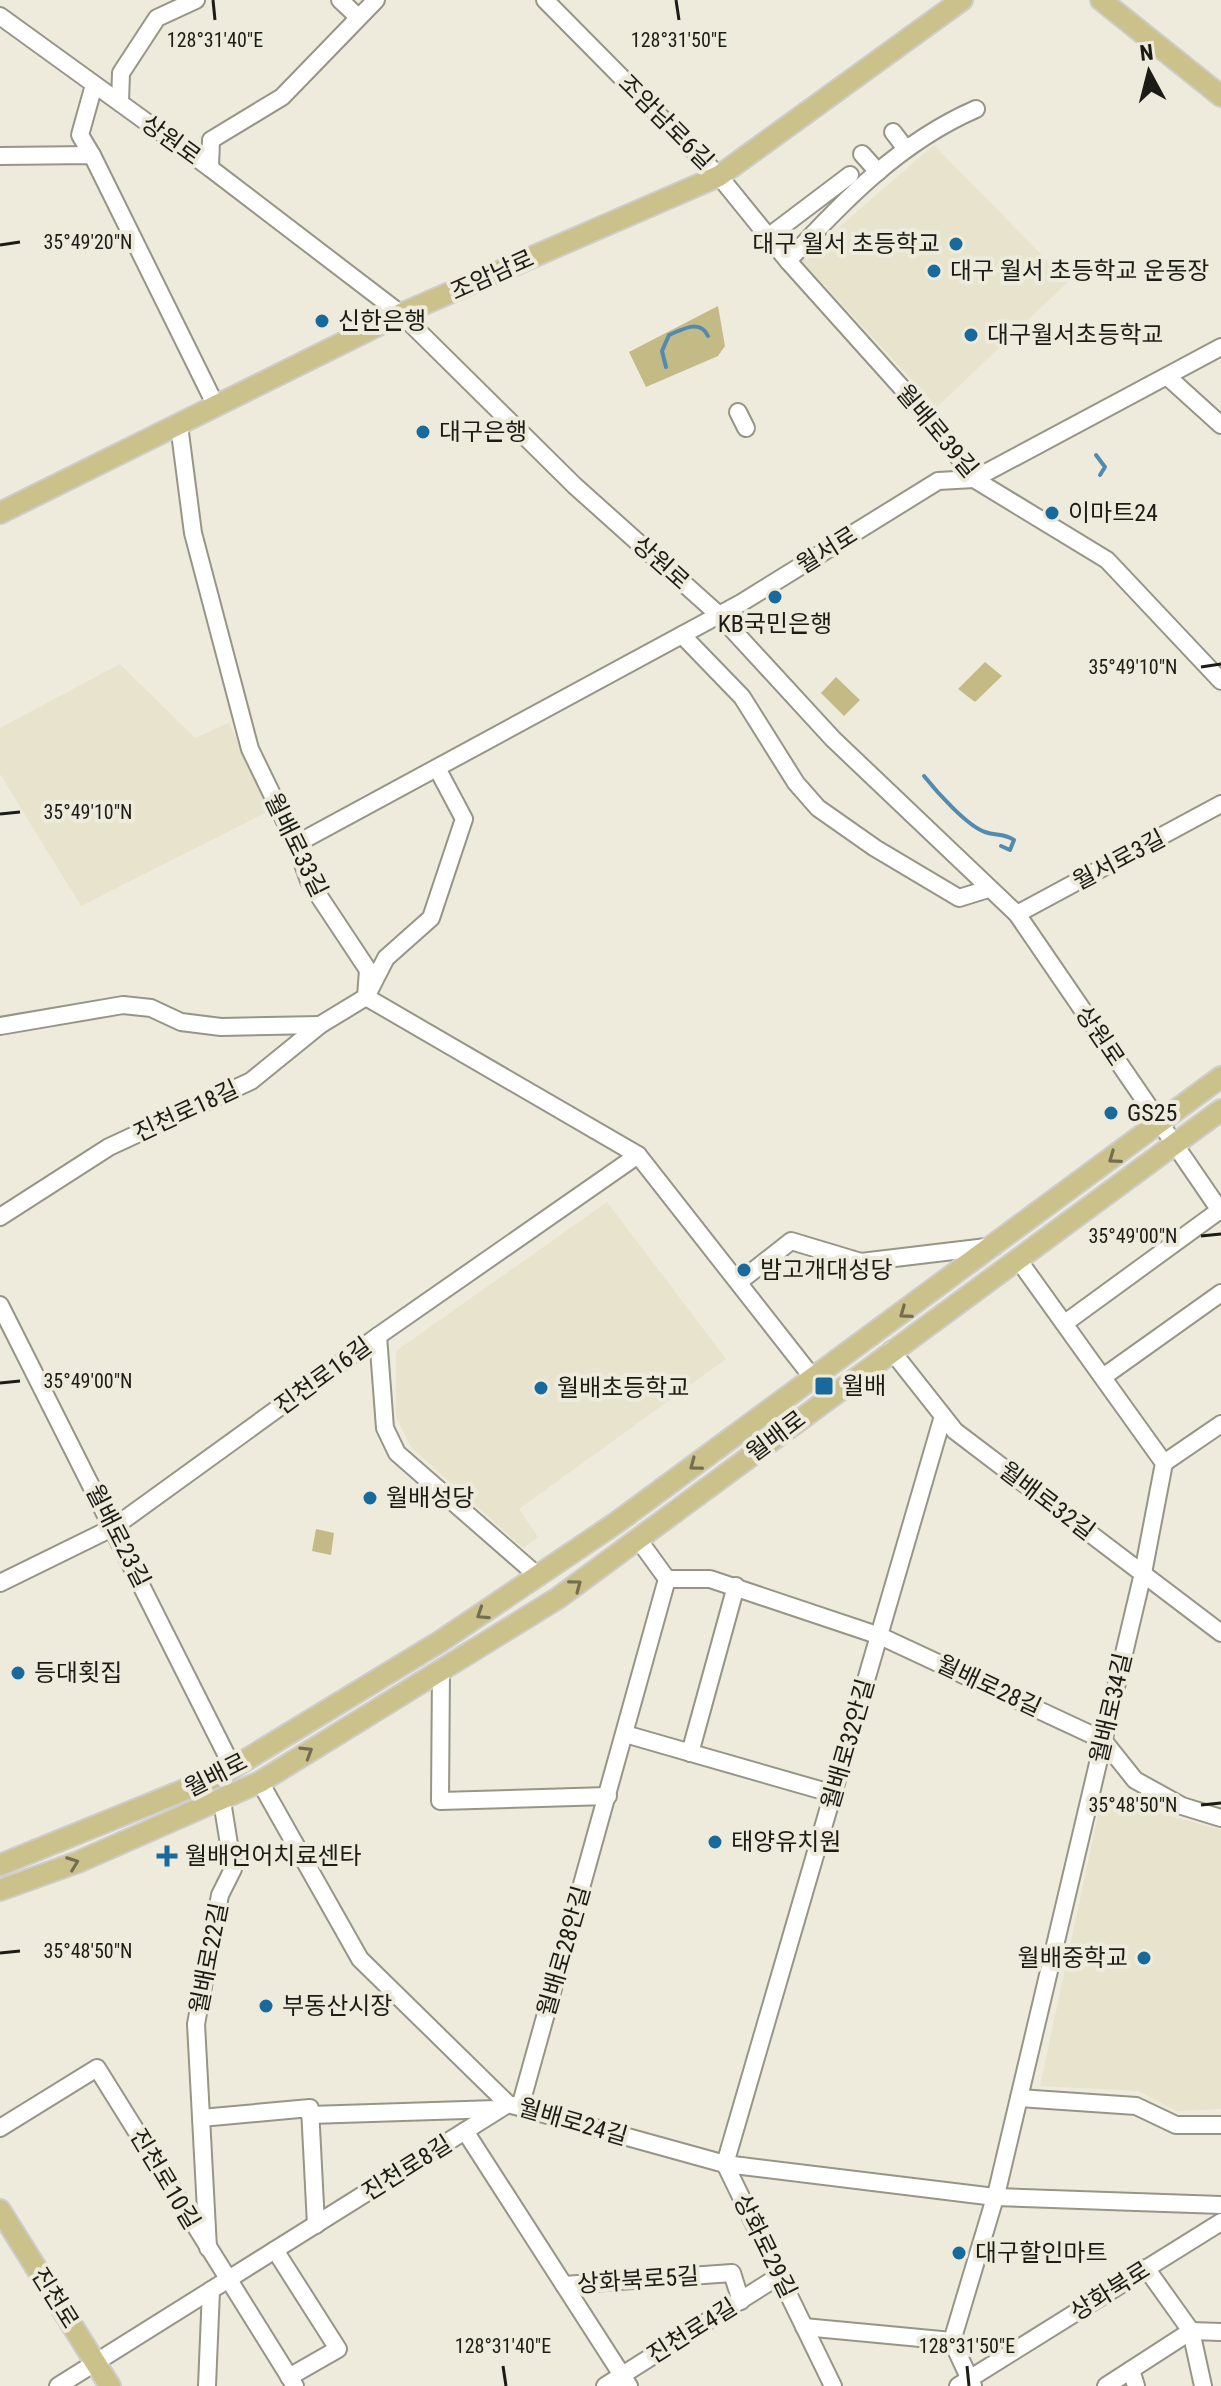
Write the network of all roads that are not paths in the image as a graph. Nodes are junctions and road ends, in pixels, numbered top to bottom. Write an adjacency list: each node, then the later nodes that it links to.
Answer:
1 (196, 0): 11 (street)
2 (340, 0): 8 (street)
3 (376, 0): 8 (street)
4 (545, 0): 21 (street, 조암남로6길)
5 (962, 0): 21 (main road, 조암남로)
6 (1101, 0): 10 (main road)
7 (0, 16): 9 (street, 상원로)
8 (357, 16): 18 (street)
9 (94, 85): 11 (street, 상원로); 16 (street)
10 (1221, 96)
11 (120, 102): 18 (street, 상원로)
12 (976, 109): 14 (street)
13 (893, 132): 14 (street)
14 (906, 149): 19 (street)
15 (862, 154): 19 (street)
16 (92, 155): 17 (street); 27 (street)
17 (0, 156)
18 (210, 168): 24 (street, 상원로)
19 (878, 172): 23 (street)
20 (850, 175): 22 (street)
21 (719, 176): 22 (street, 월배로39길); 24 (main road, 조암남로)
22 (768, 237): 23 (street, 월배로39길)
23 (788, 261): 32 (street, 월배로39길)
24 (401, 314): 27 (main road, 조암남로); 34 (street, 상원로)
25 (1221, 347): 26 (street, 월서로)
26 (1169, 378): 30 (street); 32 (street, 월서로)
27 (216, 406): 29 (main road, 조암남로)
28 (738, 412): 31 (street)
29 (179, 425): 33 (main road, 조암남로); 39 (street, 월배로33길)
30 (1221, 425)
31 (746, 428)
32 (974, 479): 34 (street, 월서로); 36 (street, 월배로39길)
33 (0, 513)
34 (719, 615): 35 (street, 월서로); 40 (street, 상원로)
35 (682, 635): 37 (street, 월서로); 40 (street)
36 (1221, 681)
37 (438, 770): 39 (street, 월서로); 42 (street)
38 (1221, 804): 41 (street, 월서로3길)
39 (296, 844): 42 (street, 월배로33길)
40 (988, 889): 41 (street, 상원로)
41 (1017, 914): 47 (street, 상원로)
42 (366, 997): 43 (street, 진천로18길); 49 (street)
43 (320, 1025): 44 (street); 51 (street, 진천로18길)
44 (0, 1026)
45 (1221, 1077): 47 (main road, 월배로)
46 (1221, 1110): 48 (main road, 월배로)
47 (1161, 1124): 48 (street, 상원로); 52 (main road, 월배로, one-way to 52)
48 (1174, 1144): 50 (street, 상원로); 53 (main road, 월배로)
49 (638, 1155): 54 (street, 월배로); 58 (street, 진천로16길)
50 (1220, 1211): 57 (street, 상원로)
51 (0, 1217)
52 (995, 1246): 54 (street); 61 (main road, 월배로, one-way to 61)
53 (1017, 1258): 57 (street); 59 (main road, 월배로)
54 (739, 1282): 61 (street, 월배로)
55 (1221, 1293): 60 (street)
56 (0, 1305): 65 (street, 월배로23길)
57 (1065, 1323): 60 (street)
58 (378, 1336): 65 (street, 진천로16길); 68 (street)
59 (891, 1350): 62 (street, 월배로32길); 66 (main road, 월배로)
60 (1103, 1377): 64 (street)
61 (813, 1378): 68 (main road, 월배로, one-way to 68)
62 (943, 1416): 67 (street, 월배로32길); 73 (street, 월배로32안길)
63 (1221, 1424): 64 (street)
64 (1164, 1463): 67 (street, 월배로34길)
65 (114, 1527): 70 (street, 진천로16길); 78 (street, 월배로23길)
66 (638, 1539): 69 (street); 74 (main road, 월배로, one-way to 66)
67 (1143, 1573): 72 (street, 월배로32길); 76 (street, 월배로34길)
68 (539, 1577): 78 (main road, 월배로, one-way to 78)
69 (667, 1579): 71 (street, 월배로28길); 75 (street, 월배로28안길)
70 (0, 1583)
71 (736, 1586): 73 (street, 월배로28길); 77 (street)
72 (1221, 1633)
73 (880, 1636): 76 (street, 월배로28길); 80 (street, 월배로32안길)
74 (441, 1668): 79 (main road, 월배로, one-way to 74); 81 (street)
75 (625, 1734): 77 (street); 81 (street, 월배로28안길)
76 (1103, 1740): 83 (street, 월배로28길); 86 (street, 월배로34길)
77 (690, 1753): 80 (street)
78 (233, 1768): 84 (main road, 월배로)
79 (260, 1782): 82 (main road, 월배로); 87 (street, 월배로24길)
80 (834, 1794): 93 (street, 월배로32안길)
81 (608, 1796): 87 (street, 월배로28안길)
82 (222, 1801): 85 (main road, 월배로, one-way to 82); 89 (street, 월배로22길)
83 (1221, 1818)
84 (0, 1865)
85 (0, 1890)
86 (1019, 2098): 90 (street); 94 (street, 월배로34길)
87 (509, 2107): 88 (street, 진천로8길); 92 (street, 진천로8길); 93 (street, 월배로24길)
88 (310, 2112): 89 (street); 98 (street)
89 (201, 2118): 99 (street, 월배로22길)
90 (1221, 2125)
91 (0, 2128): 99 (street, 진천로10길)
92 (465, 2131): 98 (street, 진천로8길); 104 (street, 상화북로5길)
93 (725, 2164): 94 (street, 월배로24길); 102 (street, 상화로29길)
94 (995, 2197): 95 (street, 월배로24길); 110 (street)
95 (1221, 2205)
96 (0, 2210): 111 (main road, 진천로)
97 (1221, 2222): 101 (street, 상화북로)
98 (316, 2225): 100 (street, 진천로8길)
99 (208, 2250): 103 (street, 진천로10길)
100 (275, 2250): 103 (street, 진천로8길); 114 (street)
101 (1146, 2268): 108 (street); 115 (street, 상화북로)
102 (779, 2276): 106 (street, 진천로4길); 107 (street, 상화로29길)
103 (227, 2280): 105 (street, 진천로8길); 114 (street, 진천로10길)
104 (564, 2285): 106 (street, 상화북로5길); 113 (street, 상화북로5길)
105 (211, 2290): 111 (street, 진천로8길); 118 (street)
106 (741, 2301): 113 (street, 진천로4길)
107 (804, 2327): 110 (street, 상화로29길); 120 (street, 상화로29길)
108 (1191, 2331): 109 (street); 112 (street); 122 (street)
109 (1221, 2332)
110 (952, 2341): 115 (street)
111 (95, 2364): 116 (street, 진천로8길); 117 (main road, 진천로)
112 (1133, 2378): 121 (street)
113 (626, 2381): 119 (street, 진천로4길)
114 (292, 2382)
115 (966, 2384)
116 (58, 2386)
117 (110, 2386)
118 (207, 2386)
119 (605, 2386)
120 (833, 2386)
121 (1106, 2386)
122 (1203, 2386)

